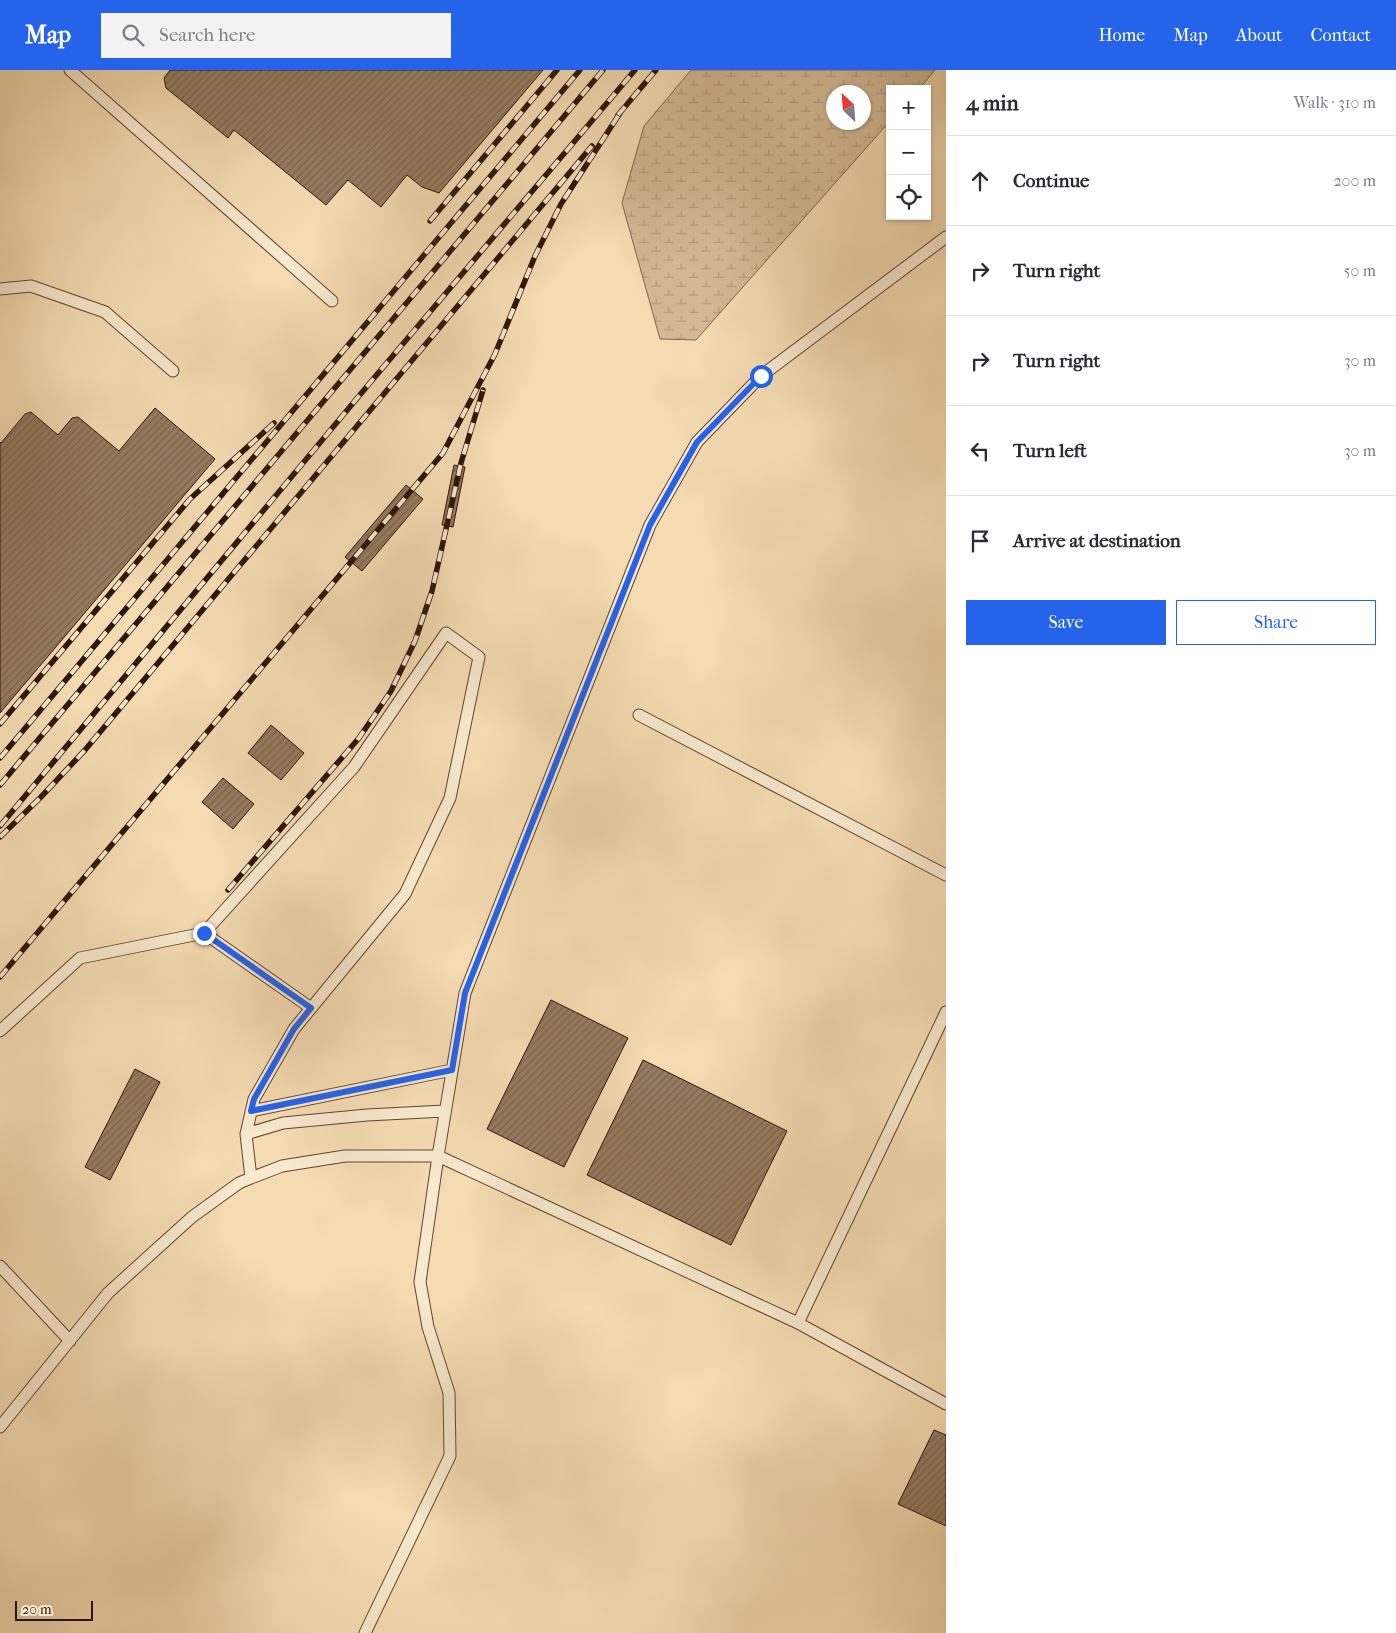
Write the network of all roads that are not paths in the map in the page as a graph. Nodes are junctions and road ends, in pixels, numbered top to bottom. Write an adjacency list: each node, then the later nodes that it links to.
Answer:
1 (70, 70): 4 (lane)
2 (946, 237): 12 (lane)
3 (0, 289): 5 (lane)
4 (332, 301)
5 (173, 371)
6 (639, 716): 7 (lane)
7 (946, 875)
8 (204, 933): 9 (lane); 9 (lane); 11 (lane)
9 (311, 1008): 13 (lane)
10 (946, 1012): 19 (lane)
11 (0, 1031)
12 (452, 1070): 13 (lane); 14 (lane)
13 (251, 1111): 15 (lane)
14 (445, 1111): 15 (lane); 16 (lane)
15 (246, 1134): 17 (lane)
16 (438, 1156): 17 (lane); 19 (lane); 23 (lane)
17 (251, 1178): 20 (lane)
18 (0, 1266): 20 (lane)
19 (798, 1323): 21 (lane)
20 (70, 1341): 22 (lane)
21 (946, 1404)
22 (0, 1427)
23 (365, 1633)

